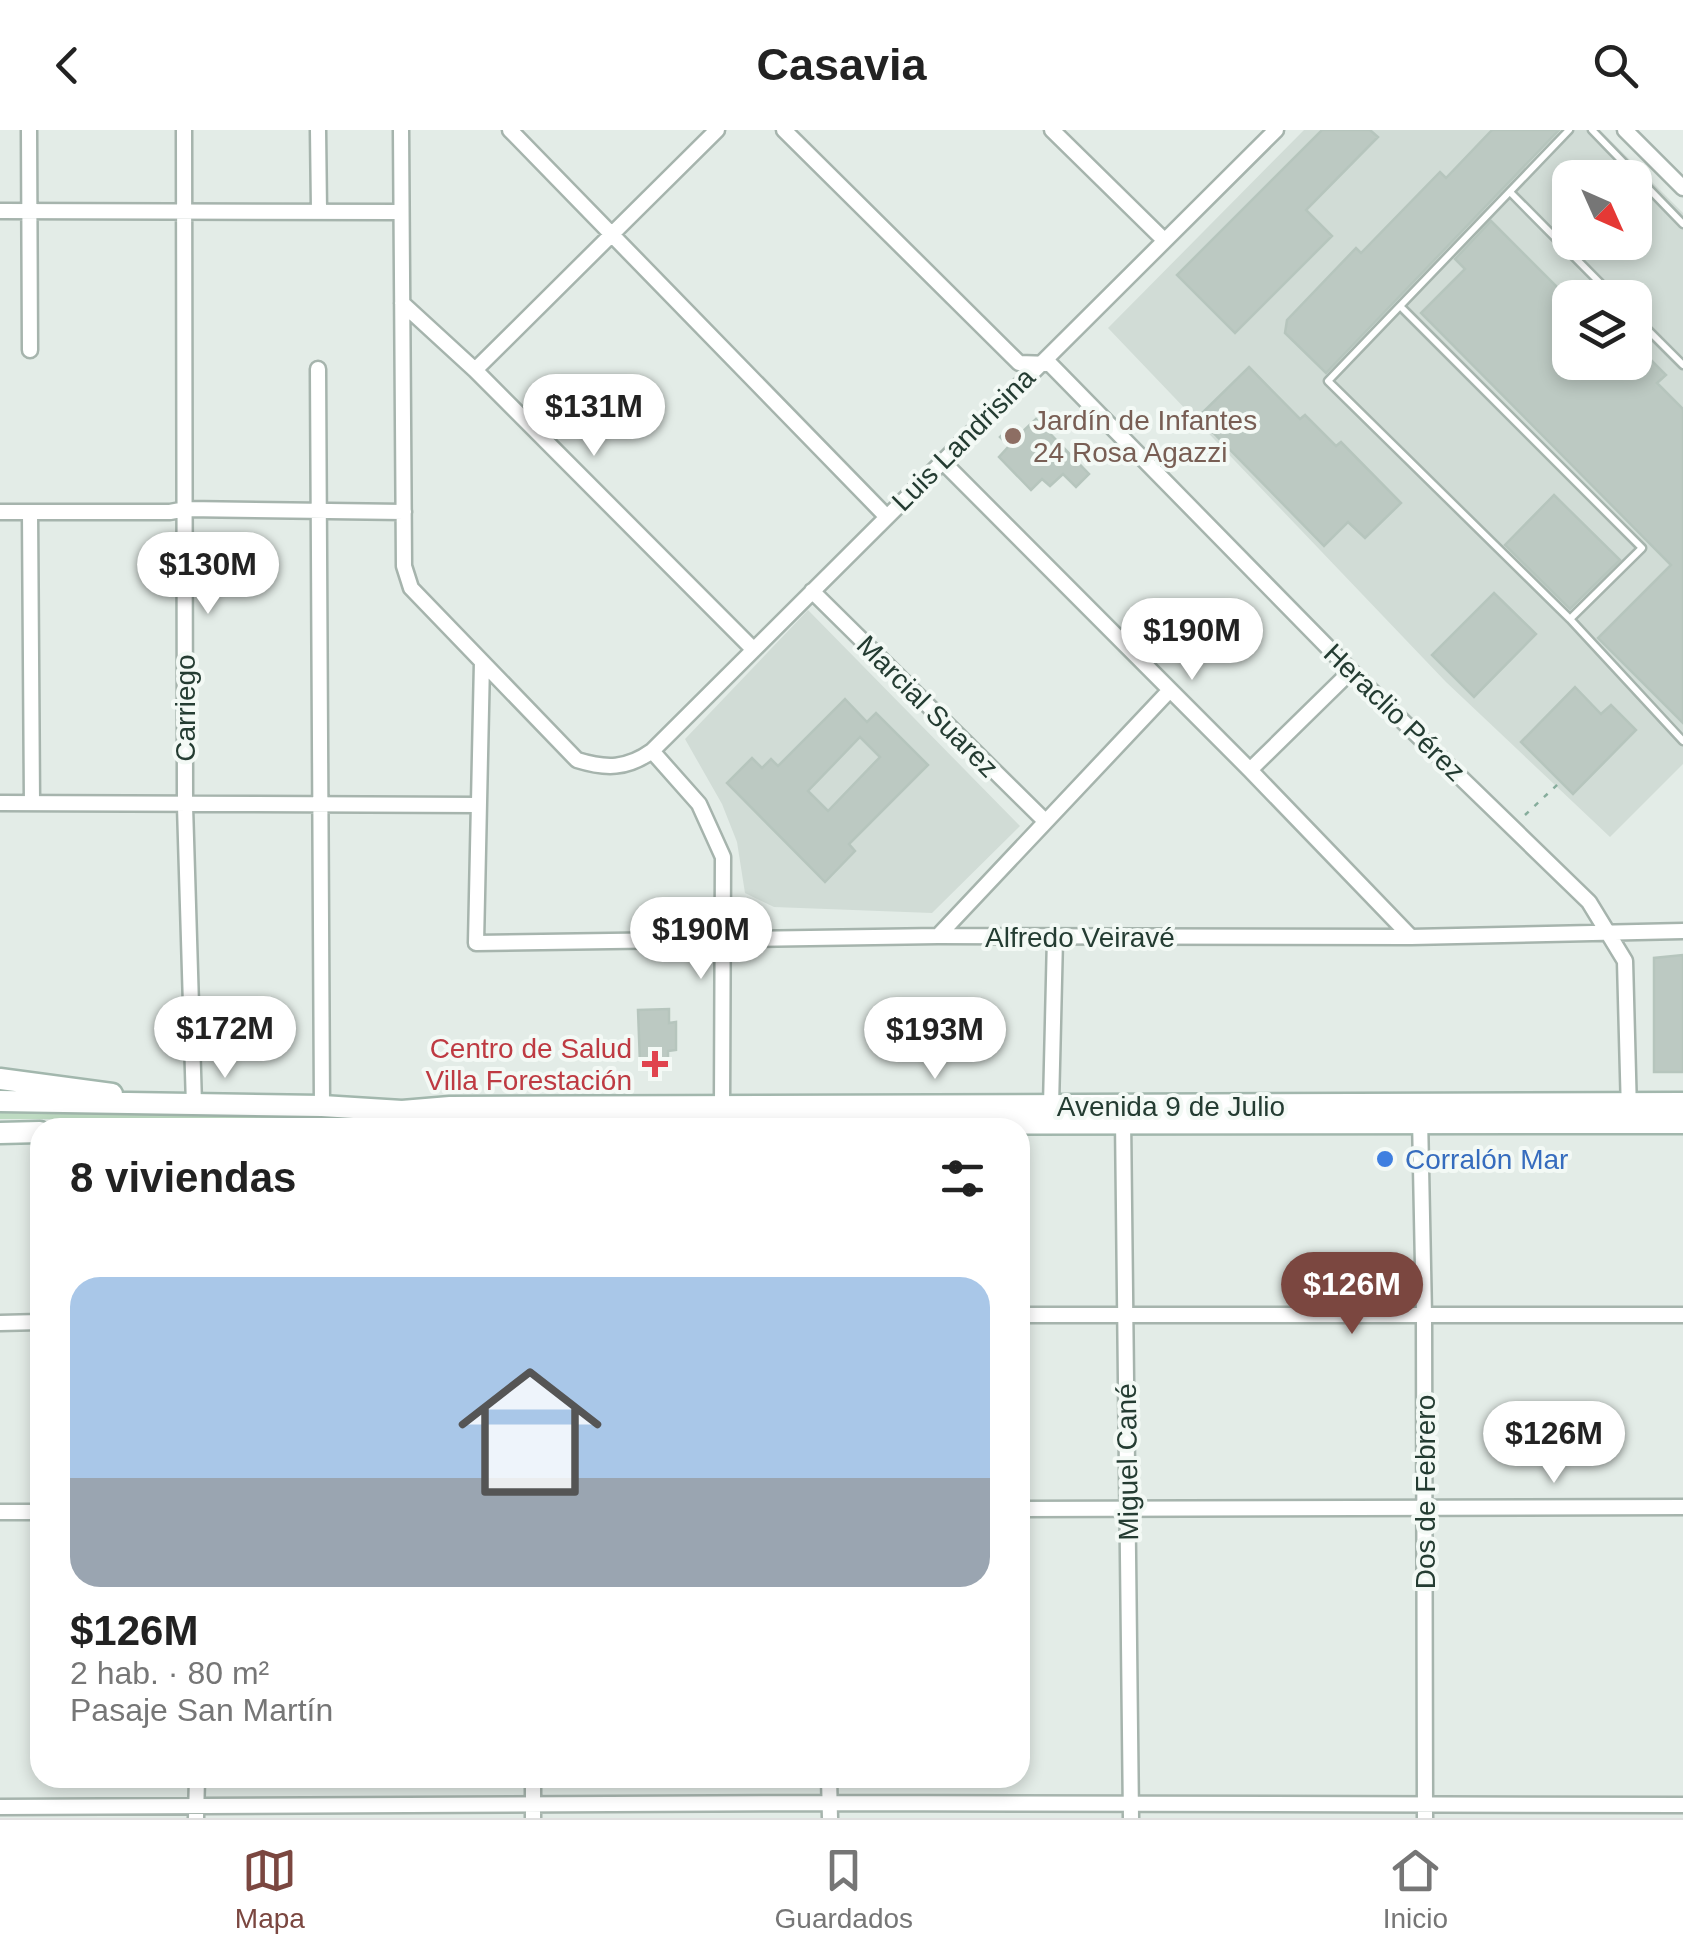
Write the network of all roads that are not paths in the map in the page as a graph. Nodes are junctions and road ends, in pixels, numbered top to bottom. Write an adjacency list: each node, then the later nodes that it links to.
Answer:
1 (29, 130): 17 (street)
2 (184, 130): 18 (street, Carriego)
3 (318, 130): 15 (street)
4 (401, 130): 19 (street)
5 (510, 130): 21 (street)
6 (717, 130): 21 (street)
7 (784, 130): 28 (street, Heraclio Pérez)
8 (1052, 130): 22 (street)
9 (1276, 130): 22 (street, Luis Landrisina)
10 (1569, 130): 14 (lane)
11 (1592, 130): 20 (lane)
12 (1624, 130): 13 (street)
13 (1683, 188)
14 (1510, 192): 23 (lane); 25 (lane)
15 (318, 210): 18 (street); 19 (street)
16 (0, 212): 17 (street)
17 (28, 212): 18 (street); 27 (street)
18 (184, 212): 33 (street, Carriego)
19 (401, 212): 24 (street)
20 (1683, 224)
21 (612, 233): 31 (street); 38 (street)
22 (1163, 240): 28 (street, Luis Landrisina)
23 (1597, 280)
24 (402, 303): 31 (street); 36 (street)
25 (1400, 306): 40 (lane); 40 (lane)
26 (1652, 334): 29 (lane)
27 (30, 350)
28 (1038, 364): 32 (street, Luis Landrisina); 43 (street, Heraclio Pérez)
29 (1683, 365)
30 (318, 369): 34 (street)
31 (475, 370): 41 (street)
32 (942, 461): 38 (street, Luis Landrisina); 44 (street)
33 (186, 509): 34 (street); 37 (street); 52 (street, Carriego)
34 (318, 510): 36 (street); 50 (street)
35 (0, 512): 37 (street)
36 (404, 512): 42 (street)
37 (30, 514): 49 (street)
38 (886, 516): 39 (street, Luis Landrisina)
39 (812, 591): 41 (street, Luis Landrisina); 53 (street, Marcial Suarez)
40 (1570, 620): 45 (lane)
41 (753, 649): 46 (street, Luis Landrisina)
42 (482, 662): 46 (street); 51 (street)
43 (1351, 671): 47 (street); 55 (street, Heraclio Pérez)
44 (1168, 691): 47 (street); 53 (street)
45 (1683, 740)
46 (652, 751): 59 (street)
47 (1250, 770): 57 (street)
48 (0, 803): 49 (street)
49 (32, 803): 52 (street)
50 (320, 805): 51 (street); 52 (street); 64 (street)
51 (479, 805): 59 (street, Alfredo Veiravé)
52 (185, 806): 63 (street, Carriego)
53 (1044, 820): 56 (street)
54 (1683, 931): 55 (street, Alfredo Veiravé)
55 (1608, 932): 57 (street, Alfredo Veiravé); 67 (street, Heraclio Pérez)
56 (938, 936): 58 (street, Alfredo Veiravé); 59 (street, Alfredo Veiravé)
57 (1411, 937): 58 (street, Alfredo Veiravé)
58 (1055, 938): 65 (street)
59 (723, 940): 66 (street)
60 (0, 1079): 63 (main road)
61 (0, 1100): 63 (main road, Avenida 9 de Julio)
62 (1683, 1103): 67 (main road, Avenida 9 de Julio)
63 (186, 1105): 64 (main road, Avenida 9 de Julio)
64 (322, 1106): 70 (main road, Avenida 9 de Julio)
65 (1051, 1106): 68 (main road, Avenida 9 de Julio); 73 (main road, Avenida 9 de Julio)
66 (722, 1107): 71 (main road, Avenida 9 de Julio); 72 (main road, Avenida 9 de Julio)
67 (1629, 1114): 69 (main road, Avenida 9 de Julio); 75 (main road, Avenida 9 de Julio)
68 (1122, 1115): 69 (main road, Avenida 9 de Julio); 74 (main road, Avenida 9 de Julio); 77 (street, Miguel Cané)
69 (1420, 1116): 78 (street, Dos de Febrero)
70 (500, 1118)
71 (558, 1118)
72 (807, 1118)
73 (855, 1118)
74 (942, 1118)
75 (1683, 1122)
76 (1030, 1314): 77 (street)
77 (1125, 1314): 78 (street); 82 (street, Miguel Cané)
78 (1424, 1316): 79 (street); 85 (street, Dos de Febrero)
79 (1683, 1316)
80 (30, 1322): 81 (street)
81 (0, 1323)
82 (1128, 1507): 84 (street); 85 (street); 94 (street, Miguel Cané)
83 (1683, 1507): 85 (street)
84 (1030, 1508)
85 (1425, 1509): 95 (street, Dos de Febrero)
86 (0, 1512): 87 (street)
87 (30, 1512)
88 (1683, 1805): 95 (street)
89 (0, 1806): 91 (street)
90 (830, 1810): 93 (street); 94 (street)
91 (197, 1811): 92 (street)
92 (362, 1812): 93 (street)
93 (532, 1812)
94 (1131, 1812): 95 (street)
95 (1425, 1812)

